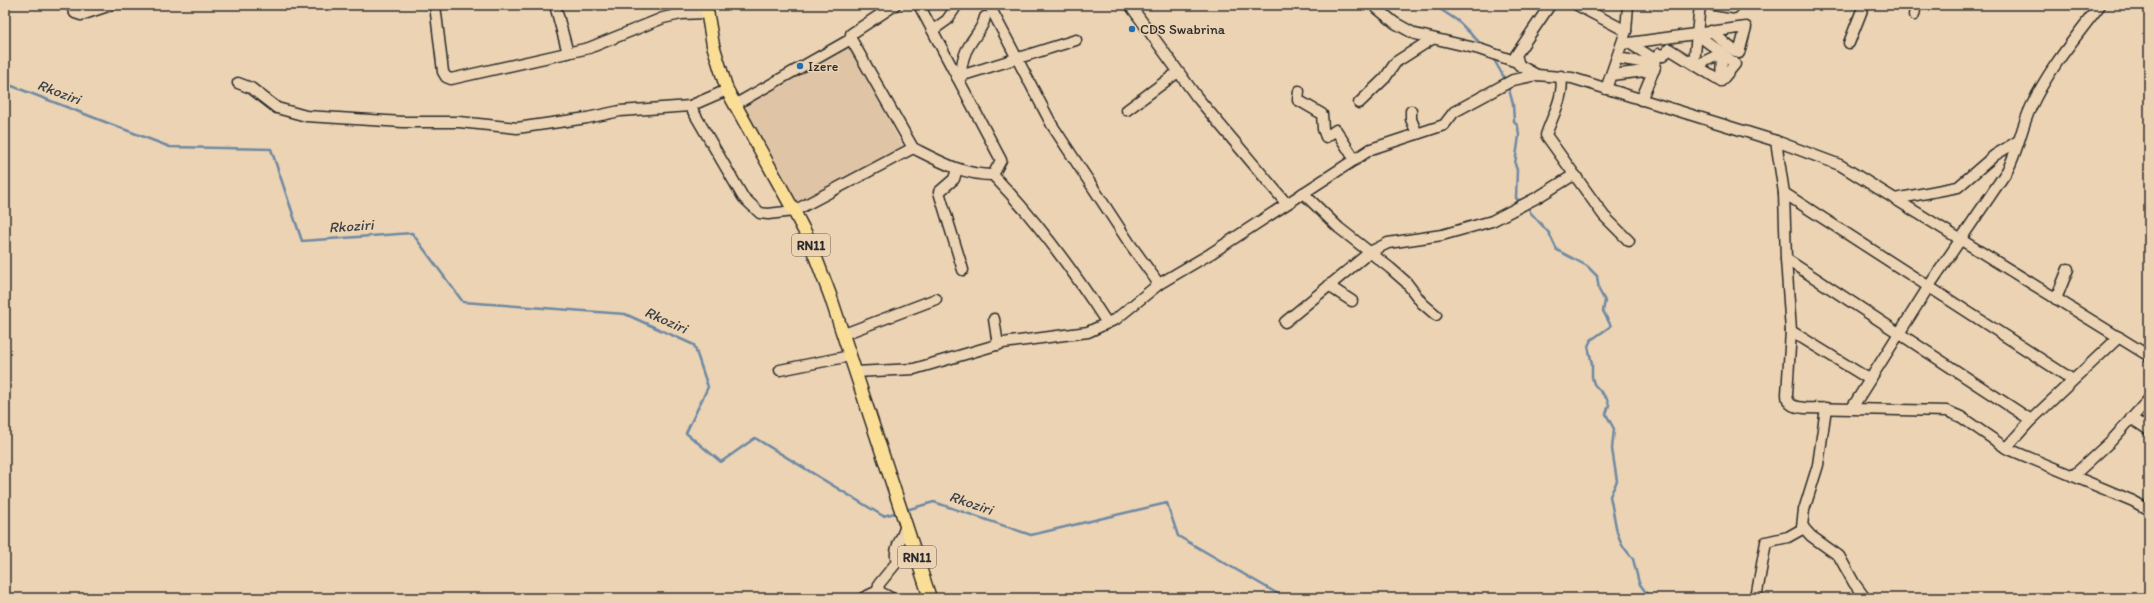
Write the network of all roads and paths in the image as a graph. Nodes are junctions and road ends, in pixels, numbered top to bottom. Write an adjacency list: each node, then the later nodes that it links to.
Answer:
1 (71, 5): 2 (street)
2 (111, 5)
3 (435, 5): 29 (street)
4 (556, 5): 29 (street)
5 (895, 5): 23 (street)
6 (919, 5): 21 (street)
7 (957, 5): 21 (street)
8 (989, 5): 33 (street)
9 (1130, 5): 37 (street)
10 (1373, 5): 24 (street)
11 (1550, 5): 35 (street)
12 (1577, 5): 22 (street)
13 (1628, 5): 22 (street)
14 (1714, 5): 17 (street)
15 (1864, 5): 28 (street)
16 (2100, 5): 57 (street)
17 (1733, 8)
18 (706, 9): 29 (street); 47 (main road, RN11)
19 (985, 16): 42 (street)
20 (1703, 22): 25 (street); 30 (street); 36 (street)
21 (934, 30): 42 (street)
22 (1626, 31): 27 (street)
23 (851, 39): 51 (street); 58 (street)
24 (1432, 39): 31 (street); 50 (street)
25 (1653, 39): 27 (street); 34 (street)
26 (1076, 40): 33 (street)
27 (1625, 43): 32 (street); 34 (street)
28 (1849, 43)
29 (568, 52)
30 (1721, 53): 36 (street); 38 (street); 44 (street); 44 (street)
31 (1504, 58): 35 (street); 43 (street)
32 (1617, 58): 34 (street); 39 (street)
33 (1018, 59): 42 (street); 74 (street)
34 (1657, 61): 36 (street); 39 (street); 49 (street)
35 (1517, 62): 40 (street)
36 (1695, 64): 38 (street)
37 (1178, 72): 53 (street); 66 (street)
38 (1708, 72): 44 (street)
39 (1611, 75): 46 (street)
40 (1537, 76): 41 (street); 43 (street)
41 (1561, 76): 46 (street); 62 (street)
42 (959, 77): 61 (street)
43 (1518, 78): 55 (street)
44 (1721, 81)
45 (238, 83): 52 (street)
46 (1606, 89): 49 (street)
47 (727, 90): 51 (main road, RN11); 52 (street)
48 (1299, 91): 59 (street)
49 (1641, 100): 56 (street)
50 (1359, 103)
51 (736, 104): 67 (main road, RN11)
52 (690, 106): 67 (street)
53 (1127, 110)
54 (1411, 111): 55 (street)
55 (1417, 134): 59 (street)
56 (1776, 141): 63 (street); 65 (street)
57 (2018, 141): 65 (street); 68 (street)
58 (912, 148): 60 (street); 67 (street)
59 (1355, 160): 64 (street)
60 (957, 170): 61 (street); 73 (street)
61 (993, 175): 83 (street)
62 (1576, 176): 69 (street); 70 (street)
63 (1784, 193): 71 (street); 76 (street)
64 (1302, 194): 66 (street); 70 (street)
65 (1895, 199): 68 (street)
66 (1286, 203): 74 (street)
67 (794, 211): 86 (main road, RN11)
68 (1961, 240): 76 (street); 78 (street)
69 (1629, 241)
70 (1370, 252): 75 (street); 80 (street)
71 (1786, 259): 84 (street); 85 (street)
72 (2068, 269): 78 (street)
73 (963, 270)
74 (1159, 284): 83 (street)
75 (1330, 284): 79 (street); 82 (street)
76 (1929, 286): 85 (street); 94 (street)
77 (936, 299): 86 (street)
78 (2056, 299): 87 (street)
79 (1352, 301)
80 (1436, 315)
81 (994, 320): 88 (street)
82 (1285, 322)
83 (1107, 323): 88 (street)
84 (1791, 331): 93 (street); 96 (street)
85 (1900, 332): 93 (street); 99 (street)
86 (844, 334): 89 (main road, RN11)
87 (2119, 337): 90 (street); 94 (street)
88 (998, 344): 92 (street)
89 (850, 356): 91 (street); 92 (main road, RN11)
90 (2149, 356)
91 (780, 370)
92 (855, 372): 104 (main road, RN11)
93 (1869, 380): 97 (street)
94 (2073, 380): 99 (street)
95 (2149, 399): 98 (street)
96 (1826, 408): 97 (street); 105 (street)
97 (1852, 408): 101 (street)
98 (2131, 418): 100 (street); 102 (street)
99 (2031, 420): 101 (street)
100 (2149, 430)
101 (2006, 448): 102 (street)
102 (2073, 476): 103 (street)
103 (2149, 510)
104 (905, 519): 106 (street); 109 (main road, RN11)
105 (1804, 528): 110 (street); 111 (street)
106 (878, 591): 107 (street); 108 (street)
107 (863, 598)
108 (890, 598)
109 (930, 598)
110 (1756, 598)
111 (1865, 598)

